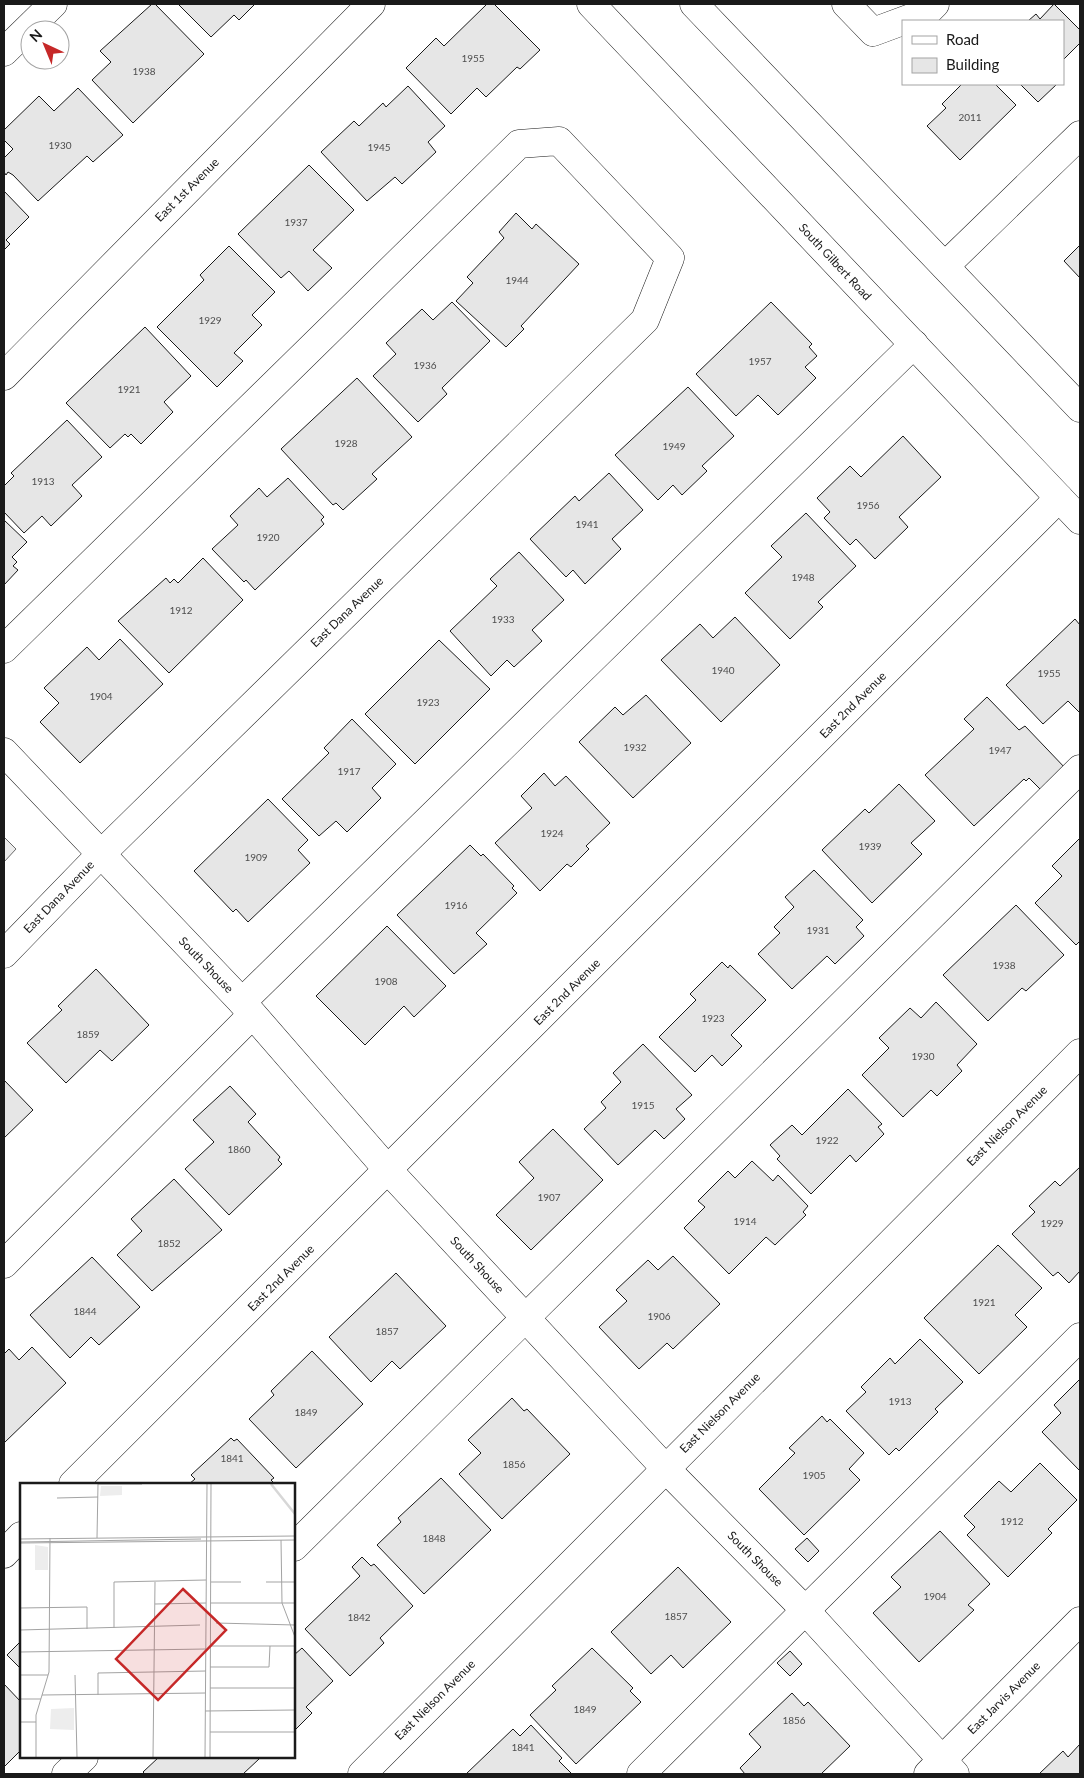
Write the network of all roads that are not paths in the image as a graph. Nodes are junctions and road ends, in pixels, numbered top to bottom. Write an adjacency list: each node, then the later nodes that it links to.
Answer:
1 (53, 4): 9 (street)
2 (371, 4): 13 (street, East 1st Avenue)
3 (591, 4): 12 (street, South Gilbert Road)
4 (694, 4): 11 (street)
5 (846, 4): 8 (street)
6 (935, 4): 7 (street)
7 (905, 20)
8 (902, 21)
9 (4, 52)
10 (1080, 135): 11 (street)
11 (945, 266): 14 (street)
12 (914, 344): 15 (street, South Gilbert Road); 22 (street)
13 (4, 376)
14 (1080, 408)
15 (1059, 498): 16 (street, South Gilbert Road); 24 (street, East 2nd Avenue)
16 (1080, 520)
17 (4, 650): 20 (street, East Dana Avenue)
18 (4, 752): 20 (street, South Shouse)
19 (1080, 769): 26 (street)
20 (100, 855): 21 (street, East Dana Avenue); 22 (street, South Shouse)
21 (4, 954)
22 (247, 1009): 24 (street, South Shouse); 25 (street)
23 (1080, 1053): 28 (street, East Nielson Avenue)
24 (388, 1170): 26 (street, South Shouse); 29 (street, East 2nd Avenue)
25 (4, 1264)
26 (525, 1316): 28 (street, South Shouse); 31 (street)
27 (1080, 1337): 33 (street)
28 (665, 1468): 33 (street, South Shouse); 38 (street, East Nielson Avenue)
29 (75, 1483)
30 (20, 1537): 32 (street)
31 (295, 1546)
32 (4, 1554)
33 (804, 1609): 36 (street, South Shouse); 39 (street)
34 (1080, 1621): 36 (street, East Jarvis Avenue)
35 (83, 1758): 37 (street)
36 (941, 1770)
37 (66, 1774)
38 (362, 1774)
39 (641, 1774)

